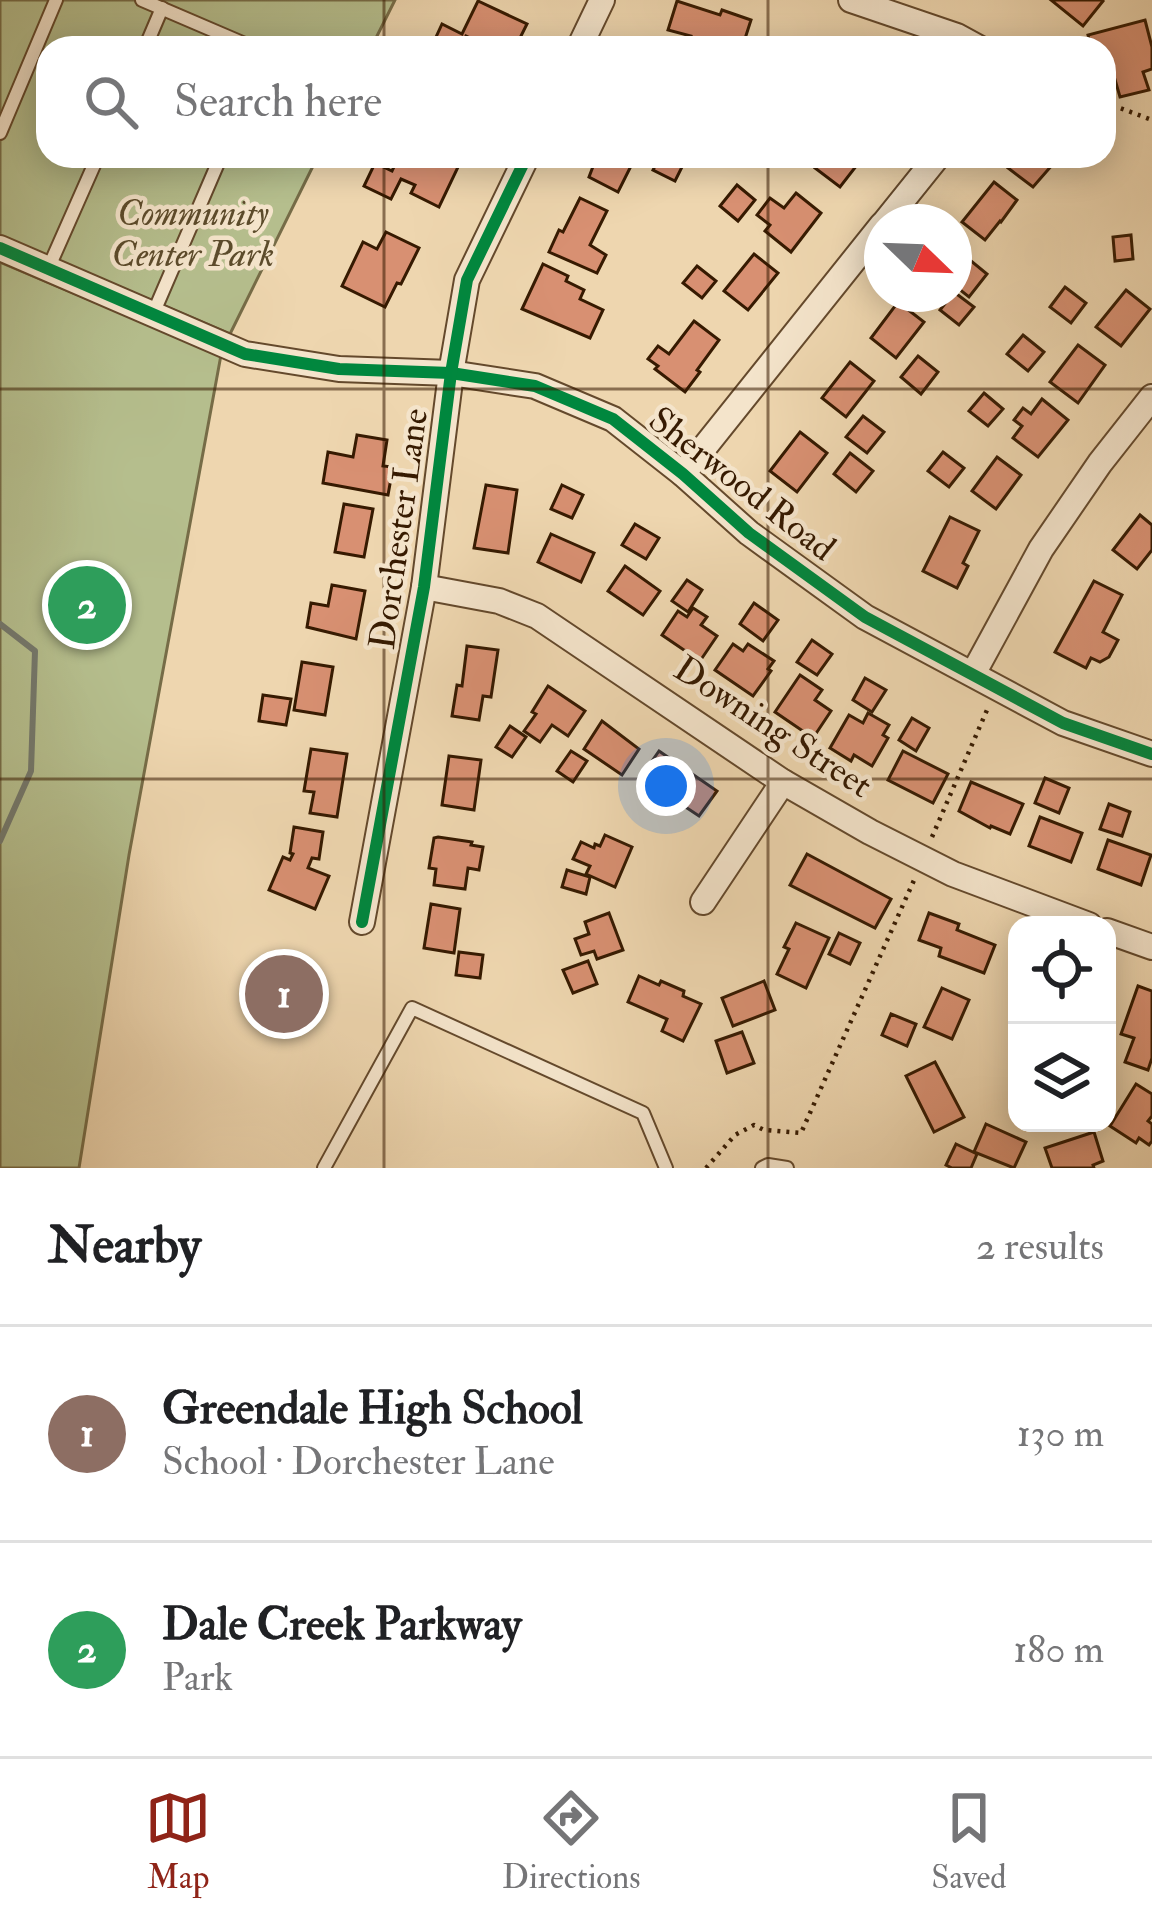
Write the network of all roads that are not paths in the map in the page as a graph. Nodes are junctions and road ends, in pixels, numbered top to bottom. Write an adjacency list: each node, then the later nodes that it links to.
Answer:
1 (56, 0): 6 (lane)
2 (142, 0): 5 (lane)
3 (602, 0): 9 (street)
4 (851, 0): 10 (street)
5 (162, 8): 7 (lane); 8 (lane)
6 (41, 36)
7 (150, 36)
8 (231, 36)
9 (585, 36)
10 (957, 36)
11 (36, 48): 12 (lane)
12 (0, 133)
13 (93, 168): 20 (lane)
14 (215, 168): 21 (lane)
15 (521, 168): 22 (street, Dorchester Lane)
16 (928, 168): 17 (street)
17 (899, 204)
18 (0, 248): 20 (street, Sherwood Road)
19 (864, 248): 24 (street)
20 (49, 268): 21 (street, Sherwood Road)
21 (153, 314): 22 (street, Sherwood Road)
22 (452, 373): 24 (street, Sherwood Road); 25 (street, Dorchester Lane)
23 (1152, 397): 26 (street)
24 (683, 474): 26 (street, Sherwood Road)
25 (424, 587): 28 (street, Downing Street); 31 (street, Dorchester Lane)
26 (974, 674): 27 (street, Sherwood Road)
27 (1152, 754)
28 (783, 782): 29 (street); 30 (street, Downing Street)
29 (703, 902)
30 (1063, 916)
31 (362, 922)
32 (1116, 935): 33 (street)
33 (1152, 947)
34 (325, 1168): 35 (lane)
35 (666, 1168)
36 (762, 1168): 37 (lane)
37 (787, 1168)

